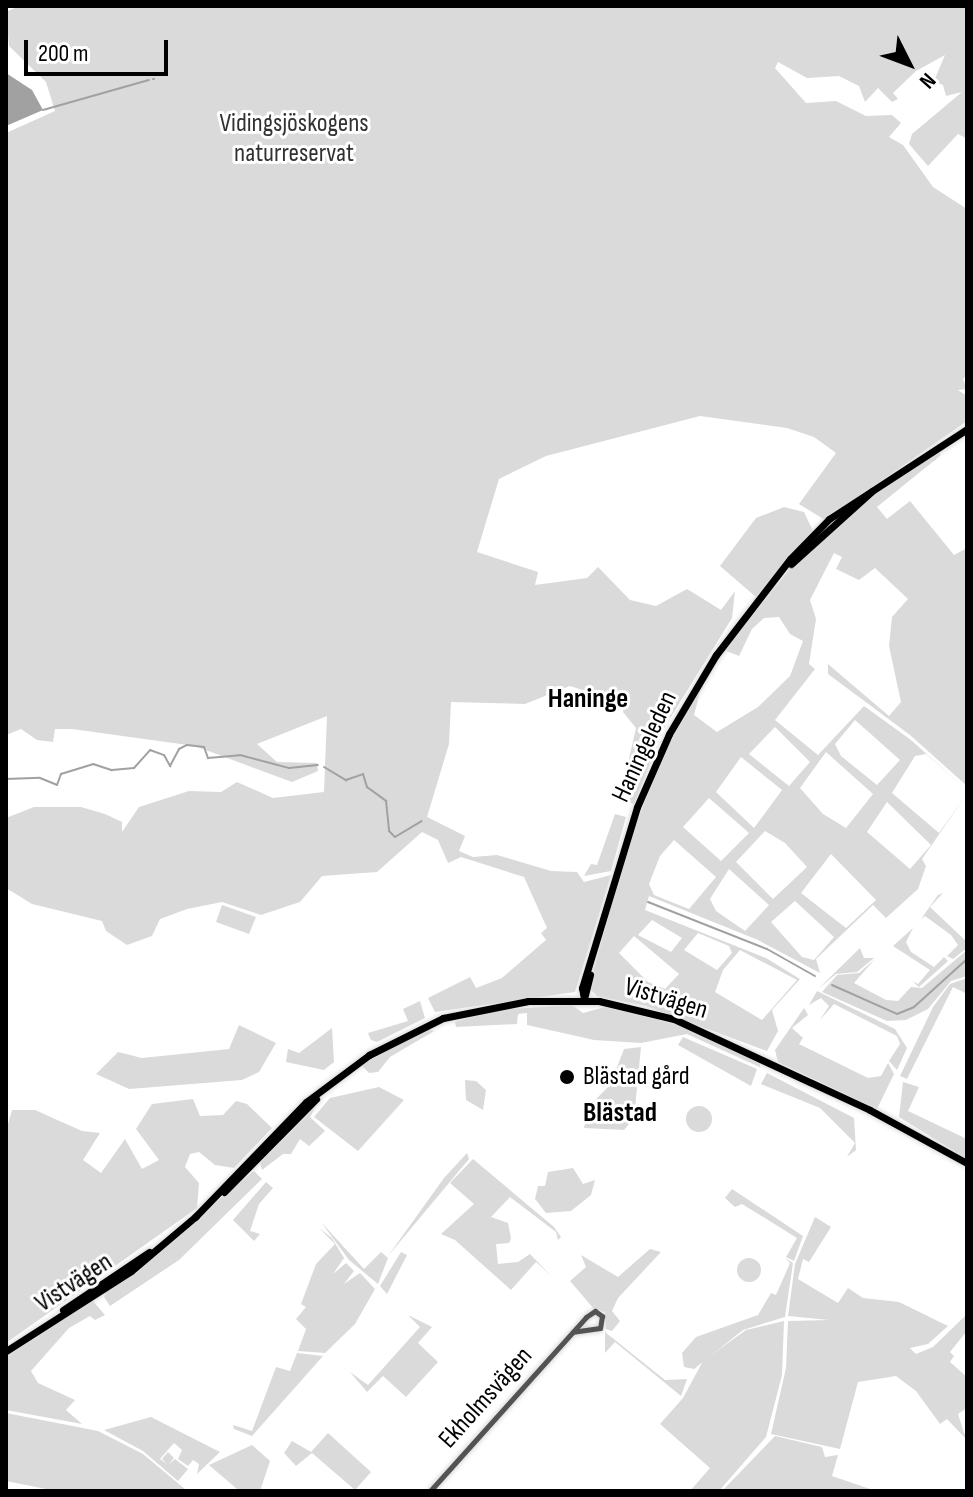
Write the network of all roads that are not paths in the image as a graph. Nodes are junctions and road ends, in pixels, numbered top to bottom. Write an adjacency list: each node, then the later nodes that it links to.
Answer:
1 (967, 429): 2 (main road, Haningeleden)
2 (584, 999): 3 (main road, Vistvägen); 5 (main road, Vistvägen)
3 (967, 1163)
4 (573, 1332): 4 (street, Ekholmsvägen); 6 (street, Ekholmsvägen)
5 (7, 1350)
6 (430, 1491)

